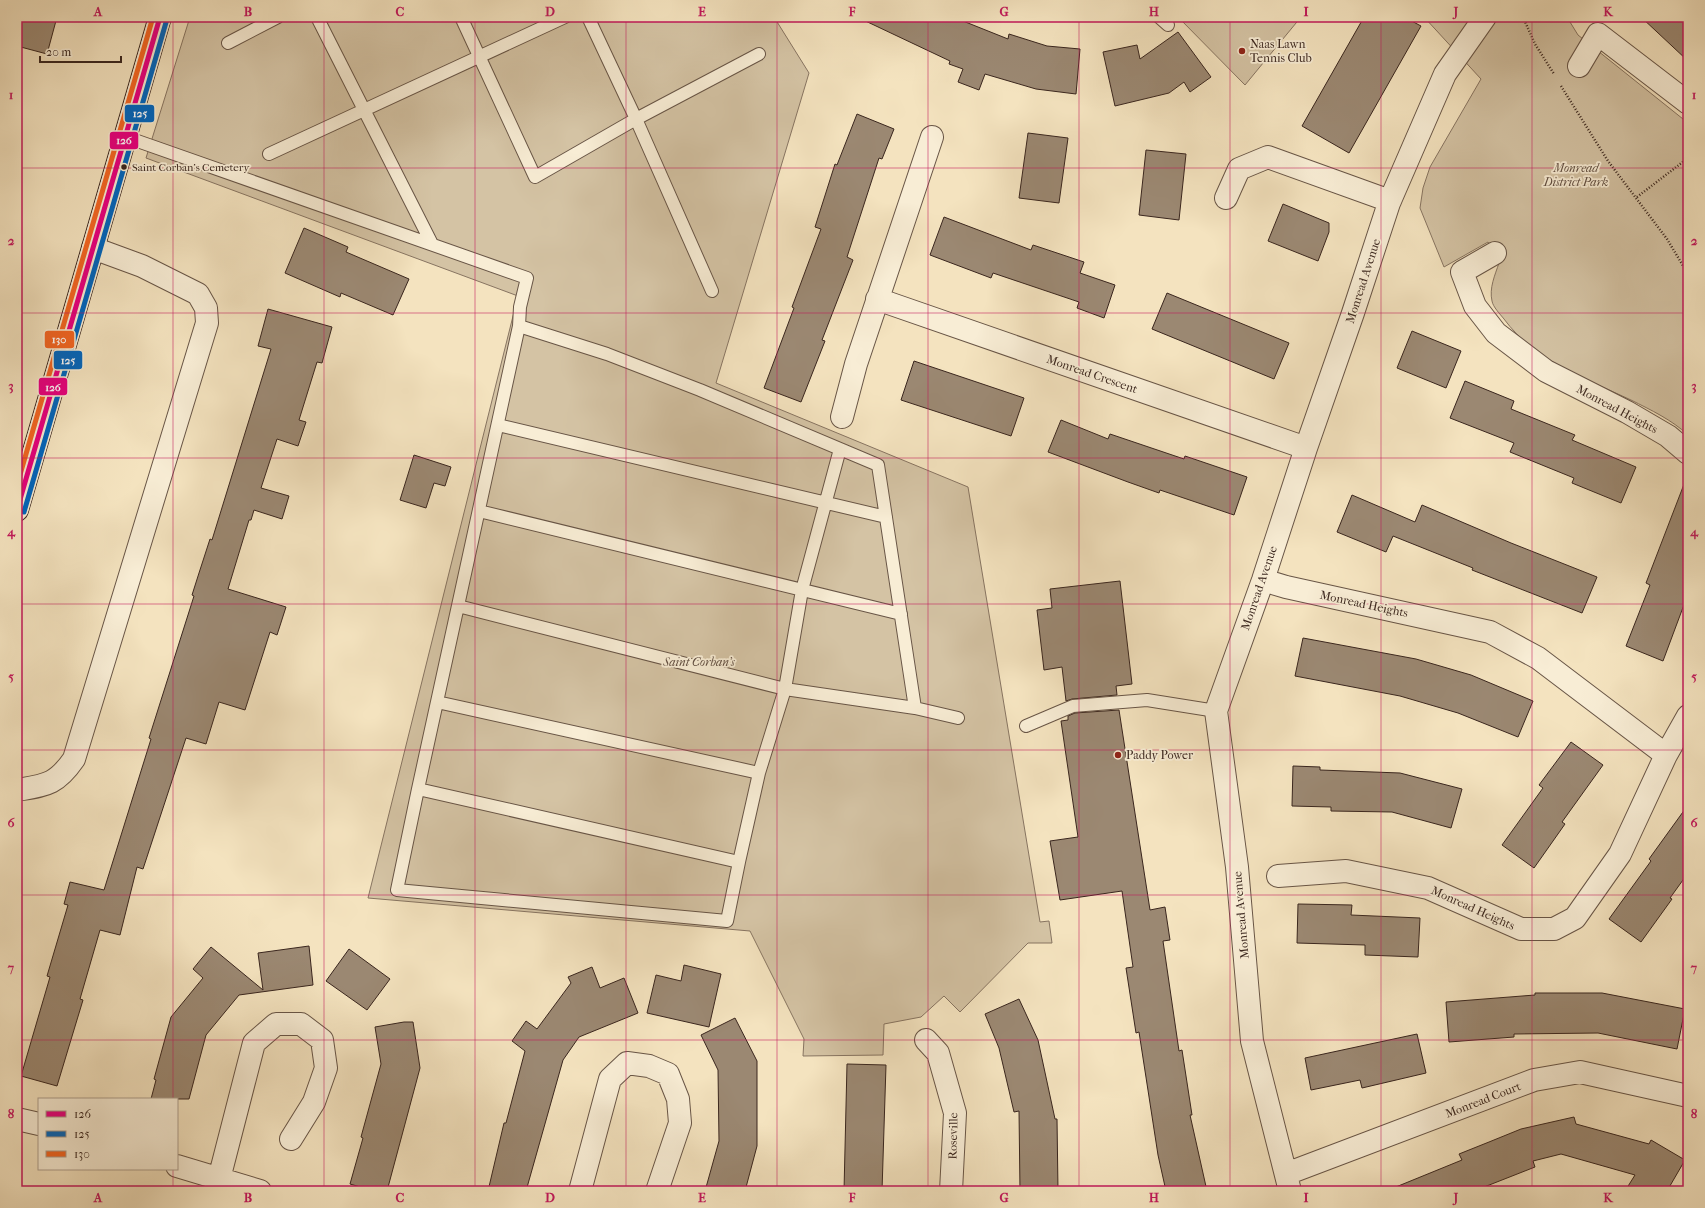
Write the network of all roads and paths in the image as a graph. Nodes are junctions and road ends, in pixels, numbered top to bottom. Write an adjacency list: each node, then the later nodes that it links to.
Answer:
1 (160, 17): 16 (street)
2 (278, 17): 9 (lane)
3 (317, 17): 14 (lane)
4 (461, 17): 11 (lane)
5 (565, 17): 11 (lane)
6 (588, 17): 15 (lane)
7 (1485, 17): 22 (street, Monread Avenue)
8 (1524, 17): 20 (path)
9 (228, 43)
10 (759, 54): 15 (lane)
11 (479, 56): 14 (lane); 15 (lane)
12 (1579, 66): 13 (street)
13 (1688, 103)
14 (364, 110): 18 (lane); 23 (lane)
15 (636, 119): 27 (lane)
16 (126, 137): 23 (lane); 24 (street)
17 (932, 137): 28 (street)
18 (269, 154)
19 (1688, 158): 20 (path)
20 (1636, 197): 26 (path)
21 (1226, 198): 22 (street)
22 (1390, 201): 32 (street, Monread Avenue)
23 (432, 244): 29 (lane)
24 (94, 248): 36 (street); 53 (street)
25 (1495, 253): 34 (street, Monread Heights)
26 (1688, 274)
27 (712, 291)
28 (877, 299): 30 (street); 32 (street, Monread Crescent)
29 (519, 326): 31 (lane); 33 (lane)
30 (842, 417)
31 (498, 425): 35 (lane); 37 (lane)
32 (1306, 448): 39 (street, Monread Avenue)
33 (840, 449): 35 (lane); 38 (lane)
34 (1688, 453)
35 (825, 502): 38 (lane); 40 (lane)
36 (17, 510)
37 (478, 511): 40 (lane); 41 (lane)
38 (886, 517): 42 (lane)
39 (1263, 580): 46 (street, Monread Avenue); 50 (street, Monread Heights)
40 (802, 590): 42 (lane); 43 (lane)
41 (458, 606): 43 (lane); 44 (lane)
42 (901, 614): 45 (lane)
43 (785, 689): 45 (lane); 51 (lane)
44 (437, 702): 51 (lane); 52 (lane)
45 (915, 708): 48 (lane)
46 (1216, 710): 49 (lane); 63 (street, Monread Avenue)
47 (1688, 716): 50 (street, Monread Heights)
48 (958, 718)
49 (1026, 726)
50 (1666, 755): 55 (street, Monread Heights)
51 (759, 773): 54 (lane)
52 (418, 789): 54 (lane); 54 (lane)
53 (17, 790)
54 (739, 862)
55 (1278, 876)
56 (926, 1040): 67 (street, Roseville)
57 (1688, 1096): 63 (street, Monread Court)
58 (17, 1120): 59 (street)
59 (38, 1124)
60 (290, 1139): 62 (street)
61 (178, 1166): 62 (street)
62 (219, 1178): 64 (street)
63 (1288, 1183)
64 (260, 1191)
65 (580, 1191): 66 (street)
66 (657, 1191)
67 (951, 1191)

